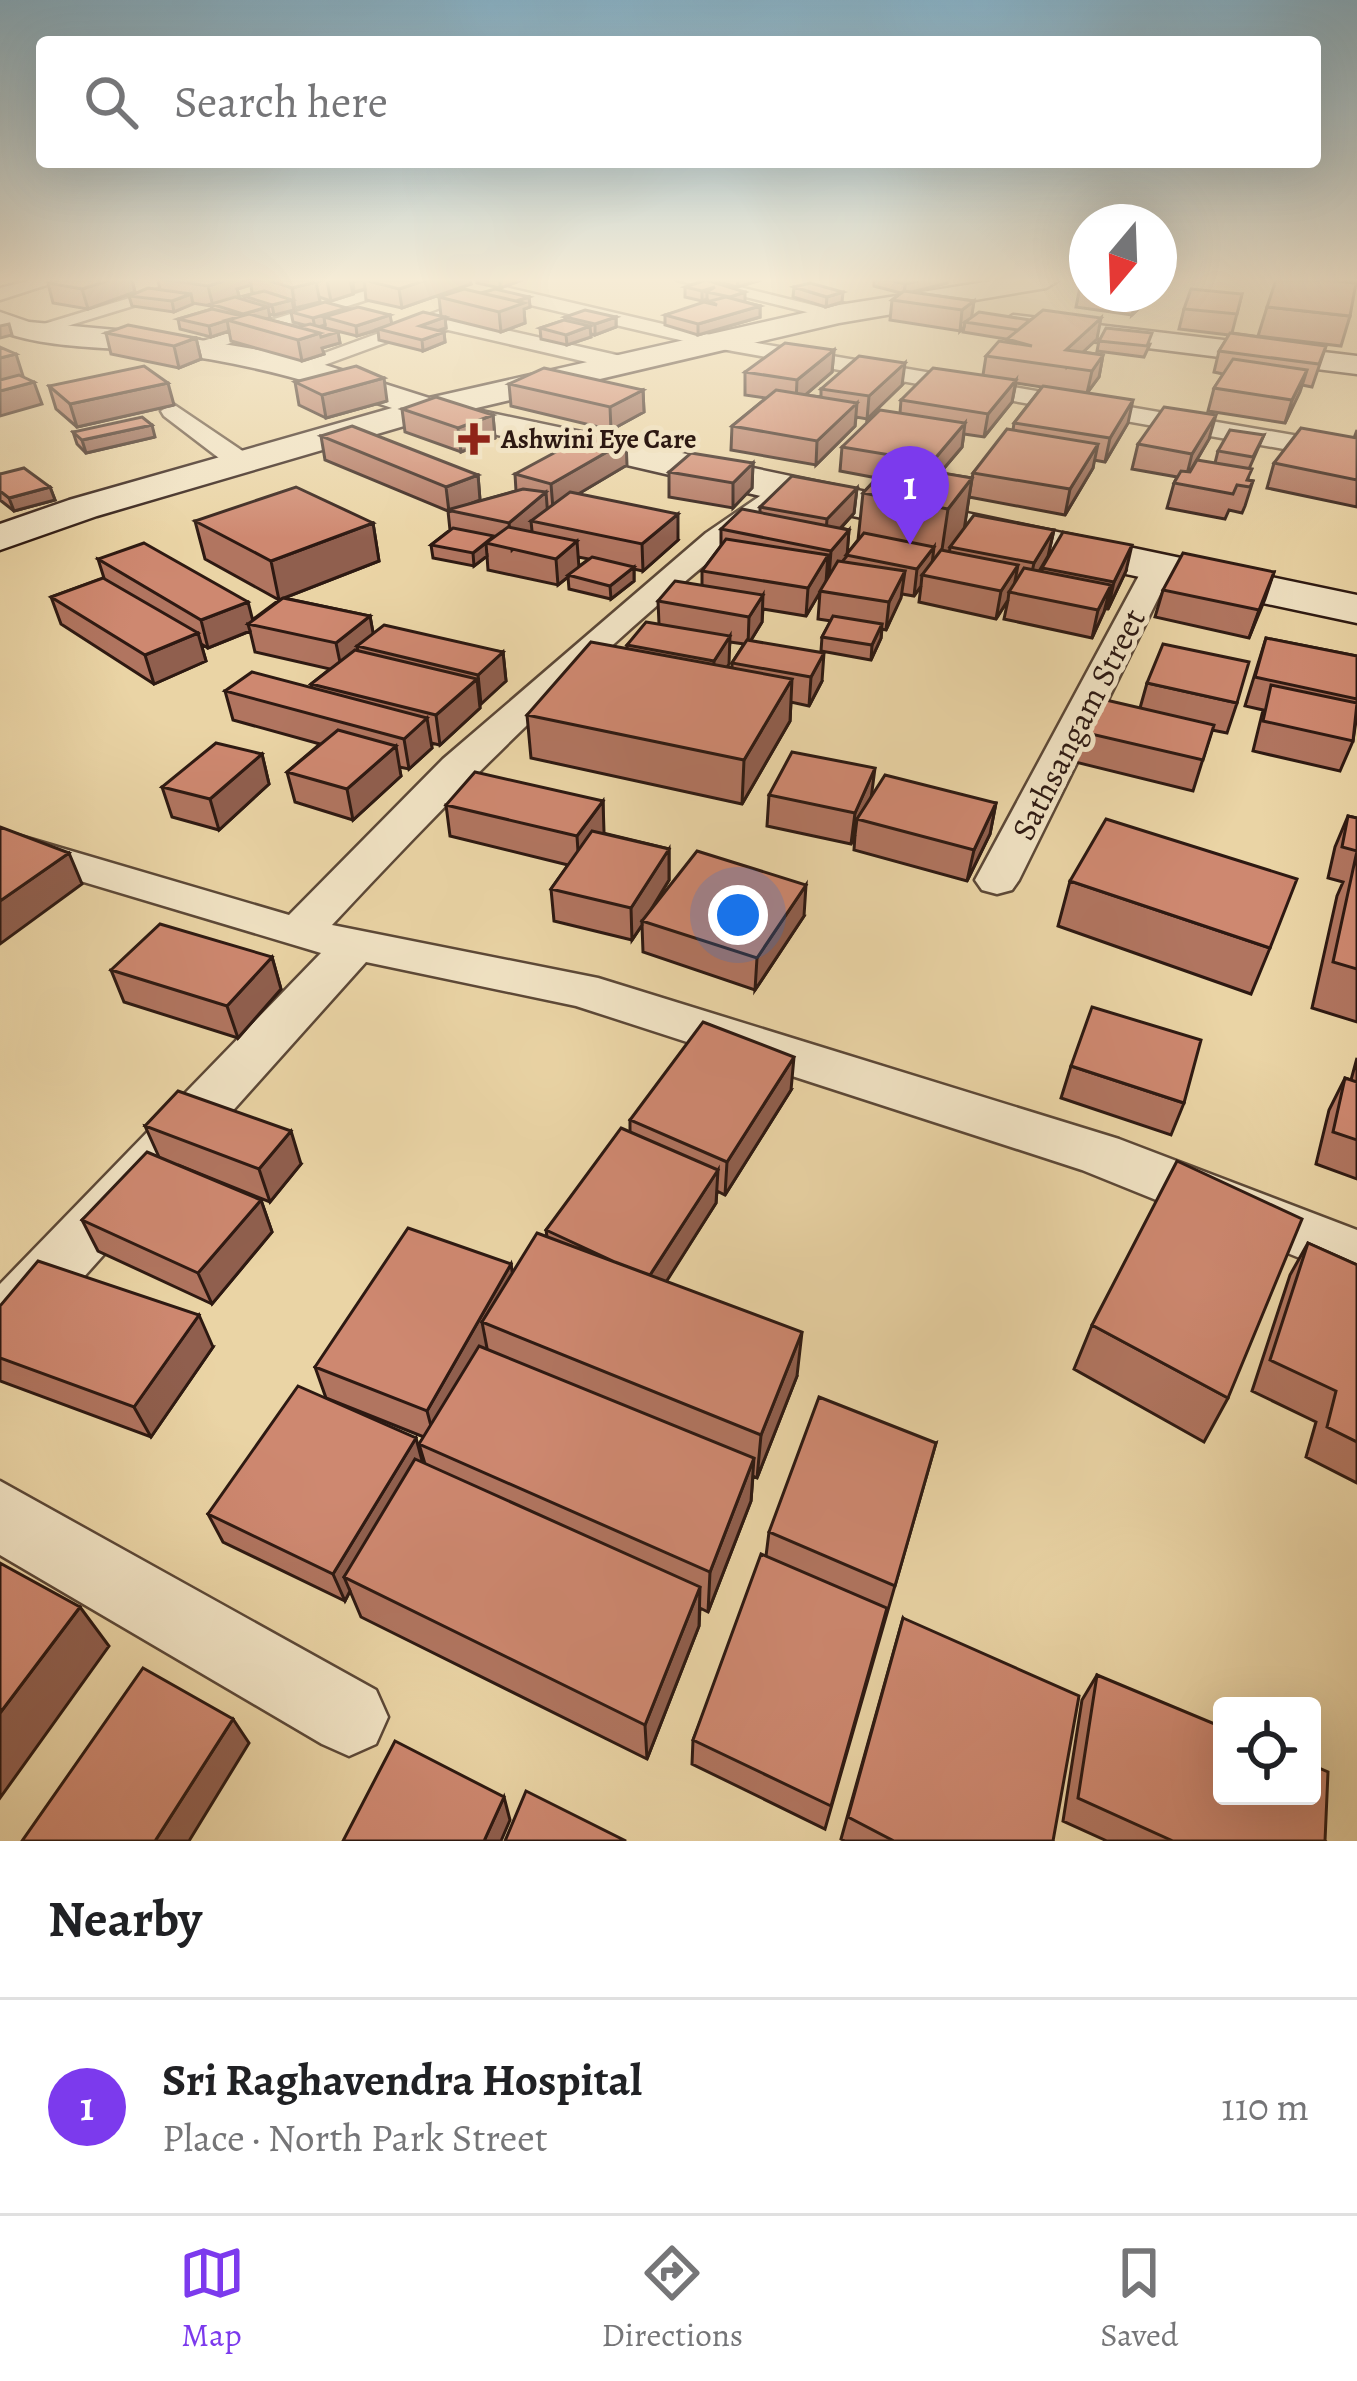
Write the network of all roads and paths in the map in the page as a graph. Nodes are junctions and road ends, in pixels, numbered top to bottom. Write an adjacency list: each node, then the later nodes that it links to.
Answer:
1 (300, 366): 4 (street)
2 (609, 366): 4 (street)
3 (853, 366): 6 (street)
4 (427, 409): 7 (street); 8 (street)
5 (173, 412): 7 (street)
6 (1357, 454)
7 (241, 462): 9 (street)
8 (782, 489): 10 (street); 14 (street)
9 (0, 538)
10 (1159, 568): 11 (street); 13 (street, Sathsangam Street)
11 (1357, 609)
12 (0, 843): 14 (street)
13 (997, 880)
14 (298, 933): 15 (street)
15 (355, 946): 16 (street); 17 (street)
16 (1357, 1256)
17 (0, 1326)
18 (0, 1516): 19 (street)
19 (349, 1717)

